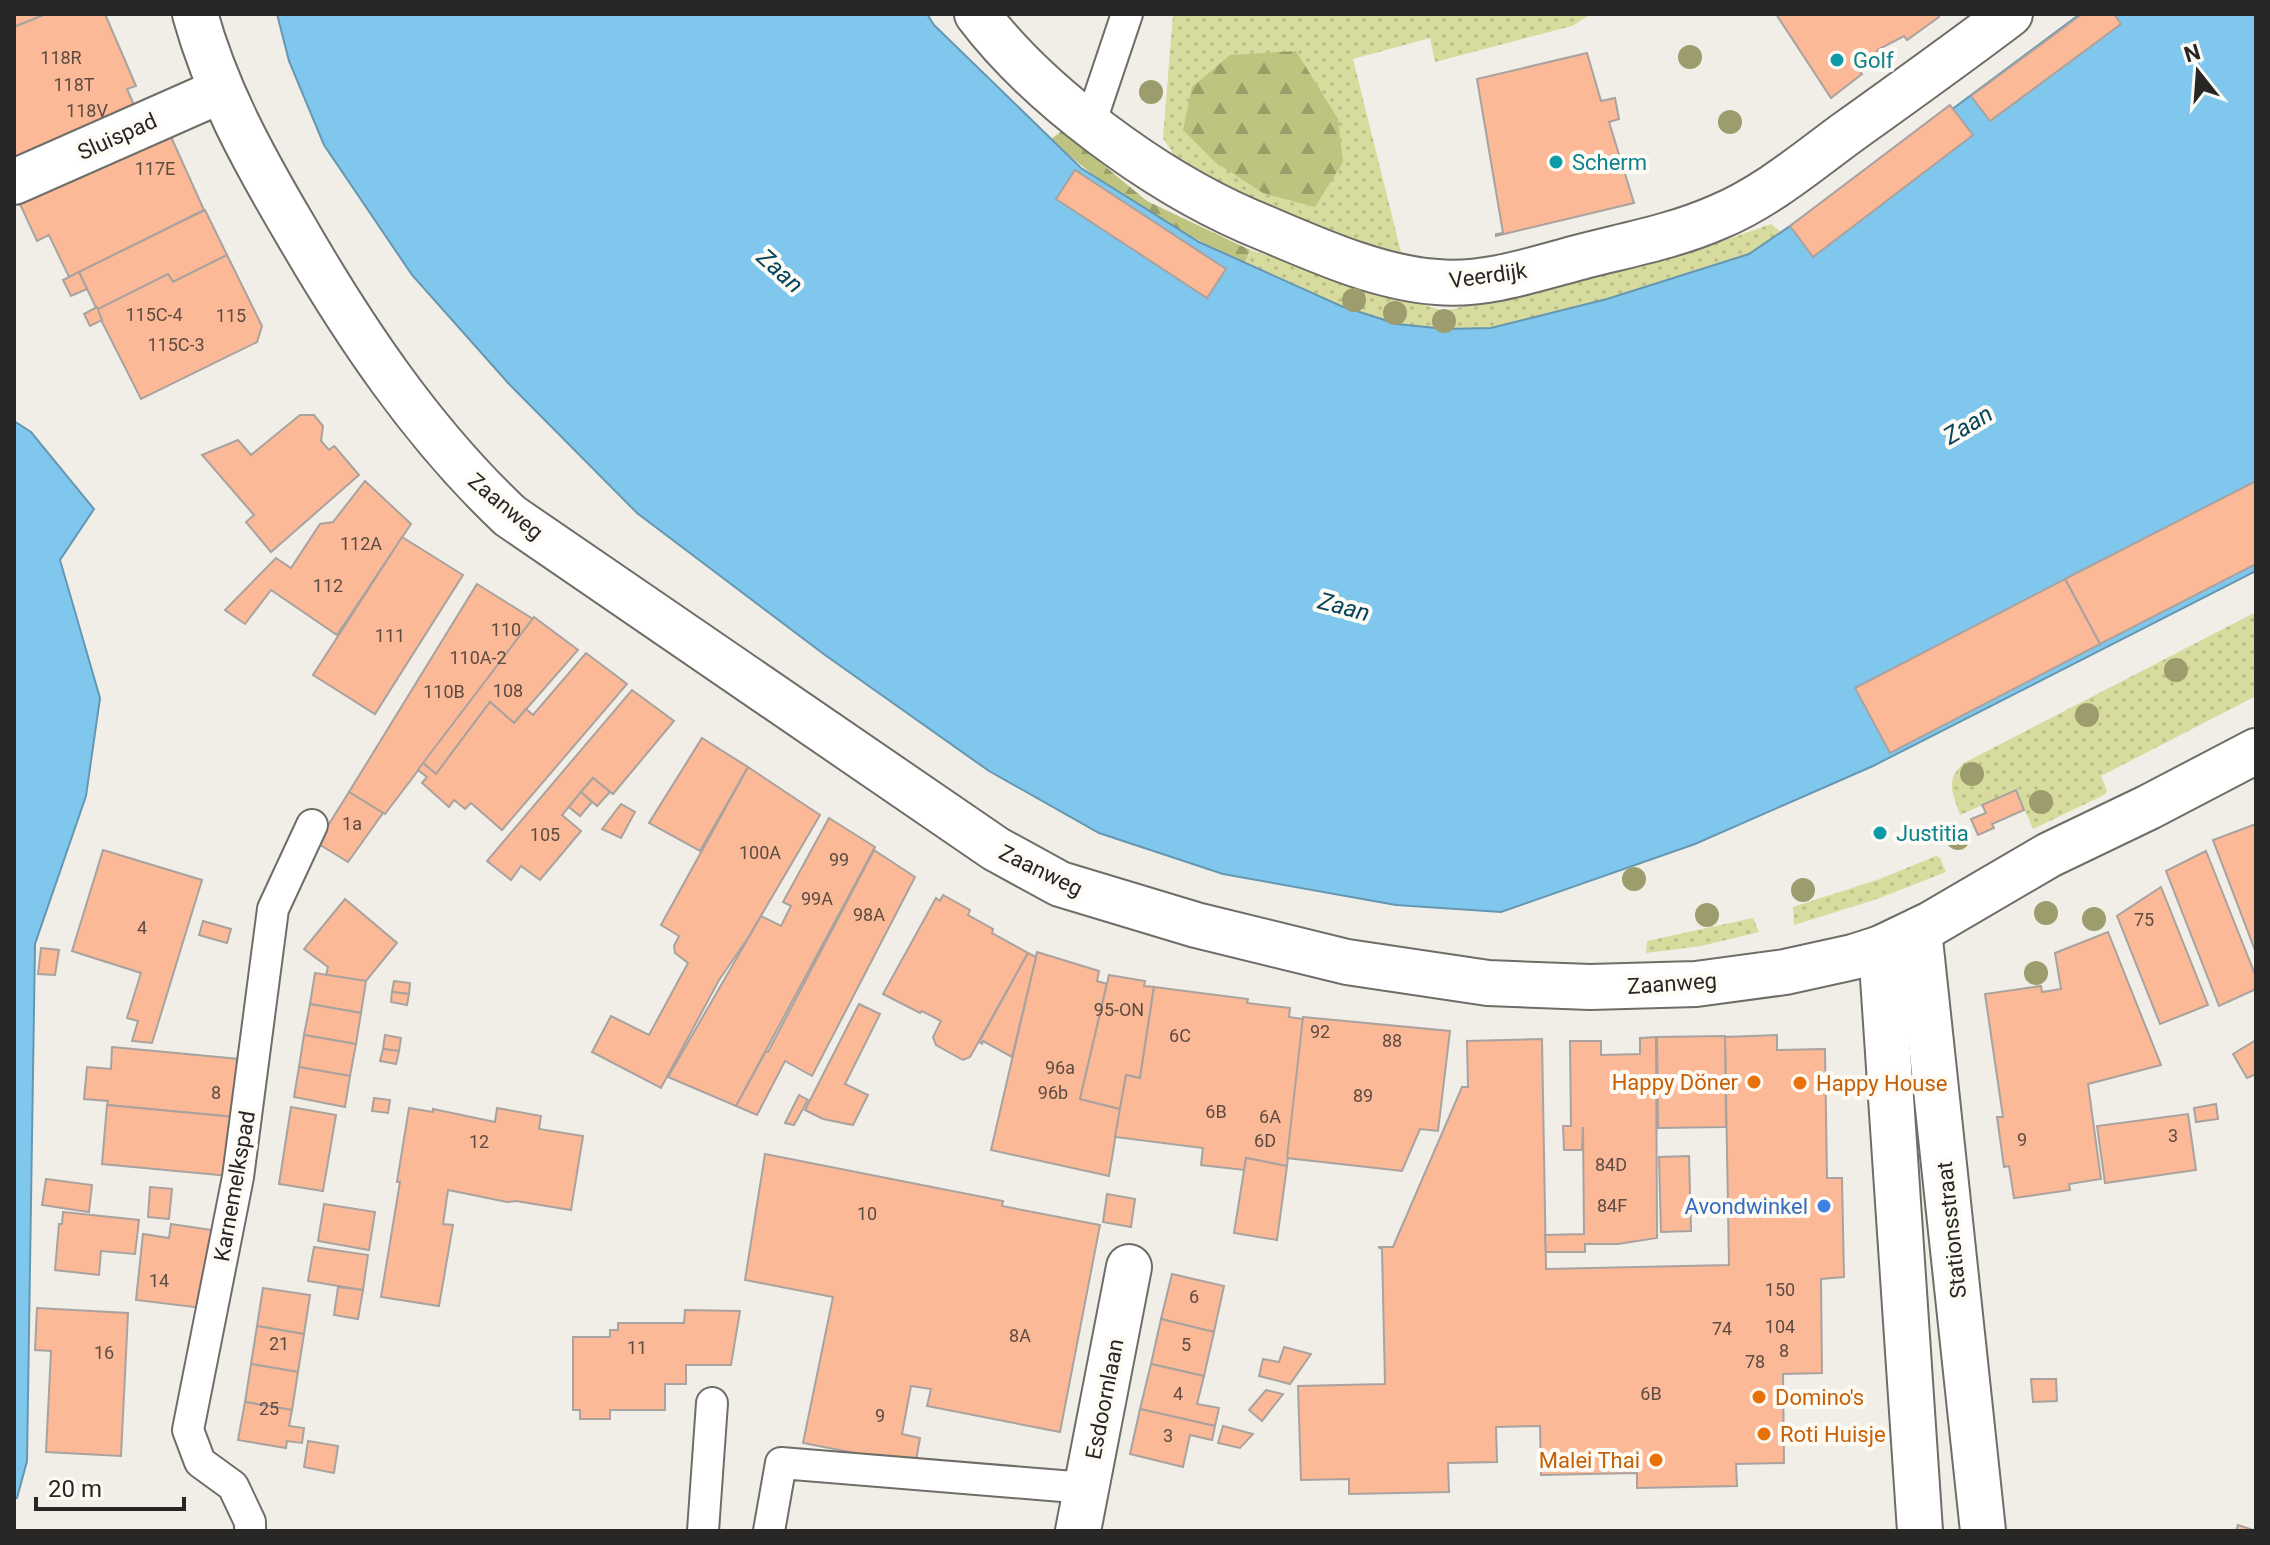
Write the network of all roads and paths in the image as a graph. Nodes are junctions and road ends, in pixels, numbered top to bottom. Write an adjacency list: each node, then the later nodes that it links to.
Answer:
1 (195, 14): 5 (street, Zaanweg)
2 (977, 14): 6 (street, Veerdijk)
3 (1127, 14): 6 (lane)
4 (2010, 14): 6 (street, Veerdijk)
5 (220, 91): 7 (street, Sluispad); 10 (street, Zaanweg)
6 (1090, 124)
7 (14, 182)
8 (2256, 751): 10 (street, Zaanweg)
9 (312, 825): 14 (lane, Karnemelkspad)
10 (1900, 939): 18 (street); 19 (street, Stationsstraat)
11 (1129, 1267): 13 (street, Esdoornlaan)
12 (712, 1403): 15 (lane)
13 (1086, 1488): 16 (lane); 17 (street, Esdoornlaan)
14 (250, 1531)
15 (703, 1531)
16 (769, 1531)
17 (1078, 1531)
18 (1920, 1531)
19 (1983, 1531)

